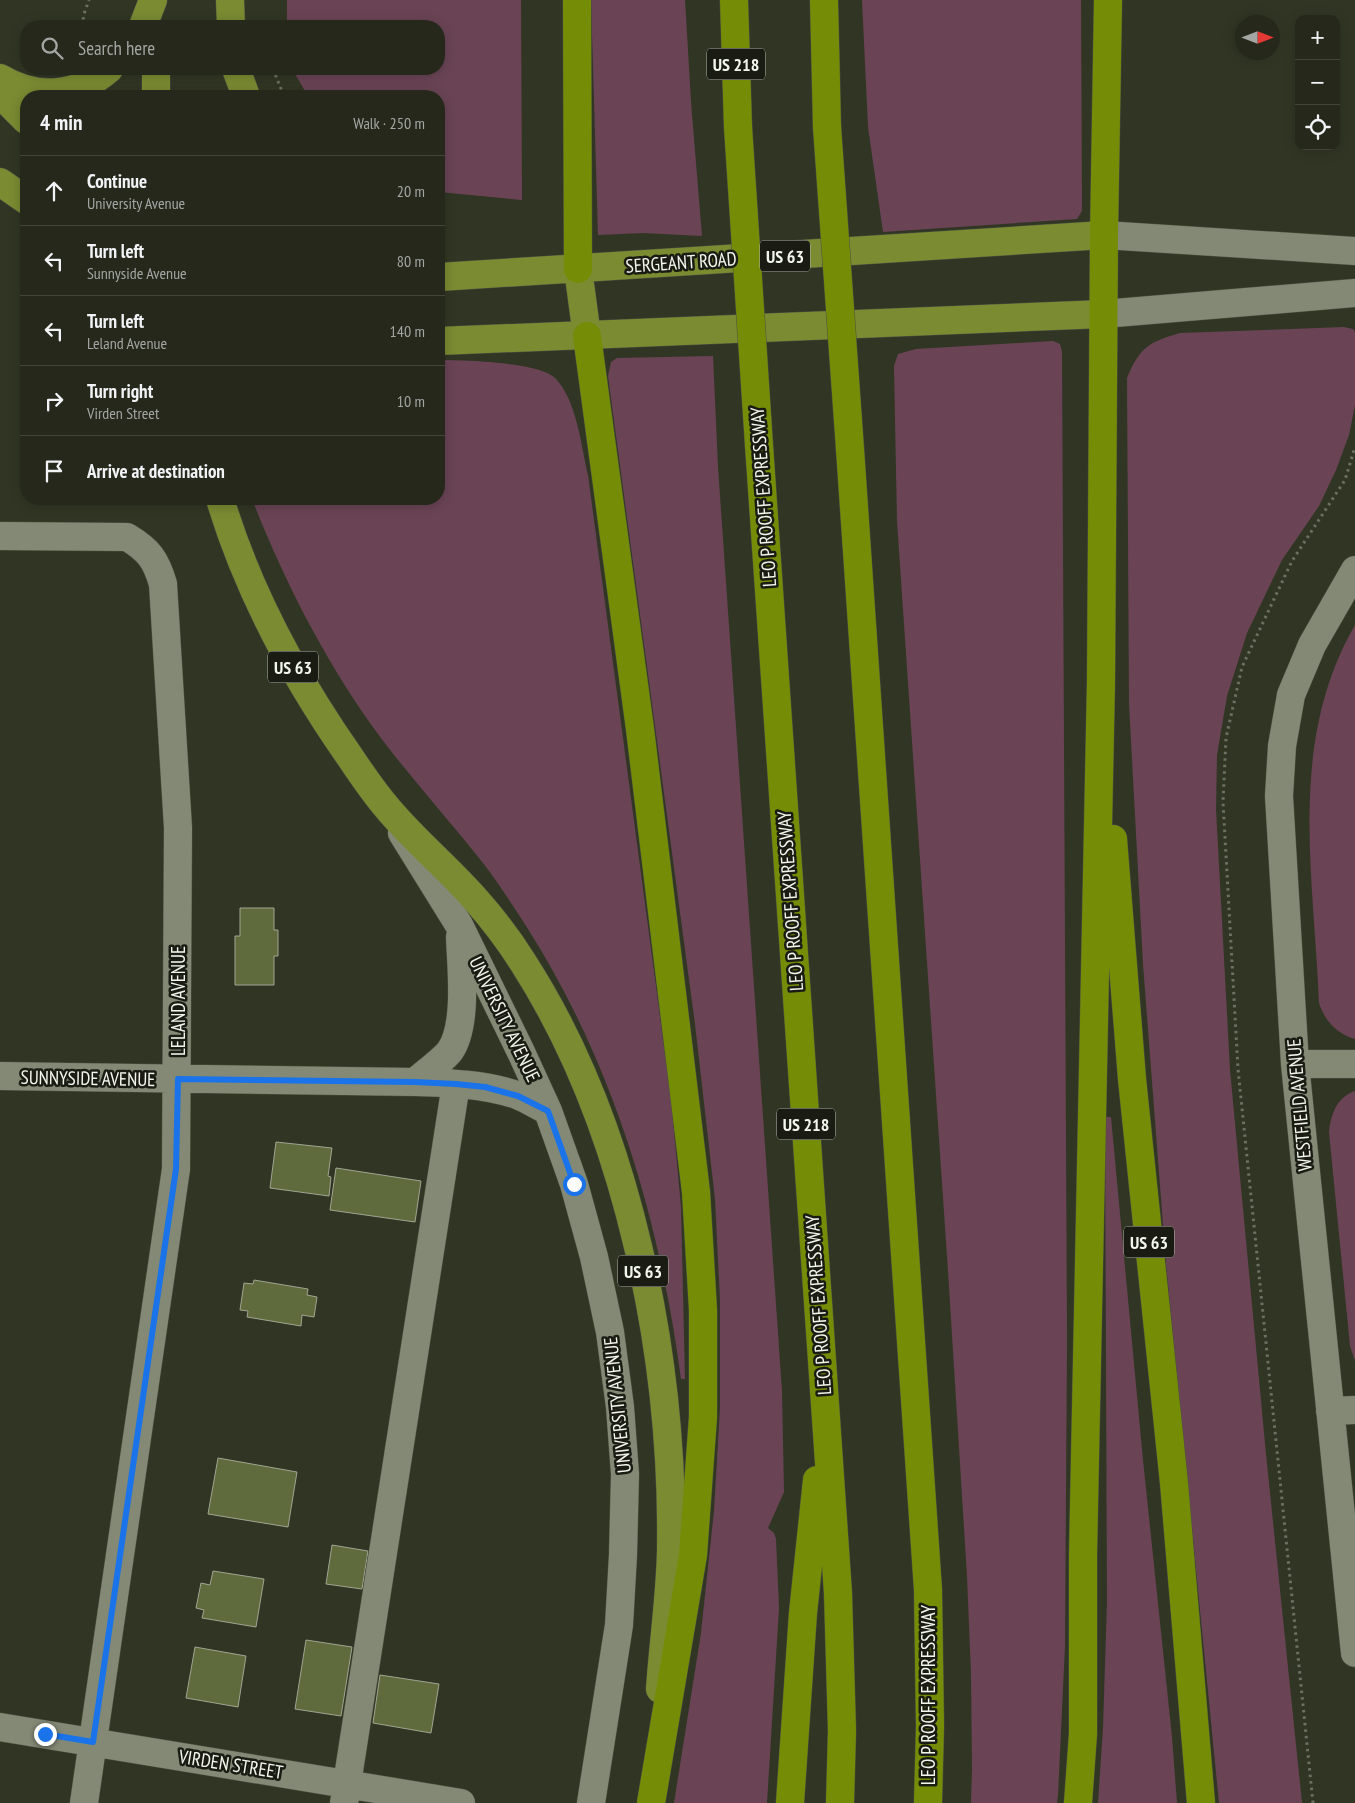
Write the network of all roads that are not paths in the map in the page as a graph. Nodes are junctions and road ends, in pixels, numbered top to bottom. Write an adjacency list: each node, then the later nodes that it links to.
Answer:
1 (155, 0): 7 (main road); 8 (main road)
2 (230, 0): 9 (main road)
3 (577, 0): 27 (highway)
4 (734, 0): 47 (highway, LEO P ROOFF EXPRESSWAY / US 218, bridge)
5 (824, 0): 59 (highway, LEO P ROOFF EXPRESSWAY, bridge)
6 (1108, 0): 24 (highway)
7 (146, 20)
8 (156, 20)
9 (230, 20)
10 (101, 75): 16 (main road)
11 (156, 75): 17 (main road)
12 (228, 75): 18 (main road)
13 (238, 75): 19 (main road)
14 (0, 78): 15 (main road)
15 (30, 90)
16 (72, 90)
17 (156, 90)
18 (226, 90)
19 (244, 90)
20 (0, 94): 21 (main road)
21 (20, 114)
22 (0, 182): 23 (main road)
23 (20, 196)
24 (1104, 236): 25 (street); 27 (main road, SERGEANT ROAD / US 63); 31 (highway, US 63)
25 (1355, 251)
26 (445, 268): 28 (main road)
27 (578, 269): 28 (main road, SERGEANT ROAD / US 63); 32 (main road)
28 (467, 275): 29 (main road, SERGEANT ROAD / US 63)
29 (445, 277)
30 (1355, 293): 31 (street)
31 (1103, 314): 32 (main road); 37 (highway, US 63)
32 (587, 336): 33 (main road); 56 (highway)
33 (445, 341)
34 (222, 505): 38 (main road, UNIVERSITY AVENUE / US 63)
35 (0, 536): 43 (street, LELAND AVENUE)
36 (1355, 570): 40 (street, WESTFIELD AVENUE)
37 (1101, 680): 60 (highway); 61 (highway, US 63)
38 (389, 810): 39 (street, UNIVERSITY AVENUE); 56 (main road, US 63)
39 (459, 925): 44 (street); 46 (street, UNIVERSITY AVENUE)
40 (1294, 1064): 41 (street); 48 (street, WESTFIELD AVENUE)
41 (1355, 1064)
42 (0, 1076): 43 (street, SUNNYSIDE AVENUE)
43 (178, 1079): 44 (street, SUNNYSIDE AVENUE); 51 (street, LELAND AVENUE)
44 (415, 1082): 45 (street, SUNNYSIDE AVENUE)
45 (456, 1084): 46 (street, SUNNYSIDE AVENUE); 52 (street)
46 (548, 1111): 55 (street, UNIVERSITY AVENUE)
47 (825, 1404): 57 (highway); 58 (highway, LEO P ROOFF EXPRESSWAY / US 218)
48 (1343, 1410): 49 (street, WESTFIELD AVENUE)
49 (1355, 1653)
50 (0, 1727): 51 (street, VIRDEN STREET)
51 (93, 1742): 52 (street, VIRDEN STREET); 53 (street, LELAND AVENUE)
52 (346, 1793): 54 (street, VIRDEN STREET)
53 (84, 1803)
54 (461, 1803)
55 (591, 1803)
56 (650, 1803)
57 (790, 1803)
58 (840, 1803)
59 (928, 1803)
60 (1078, 1803)
61 (1201, 1803)

